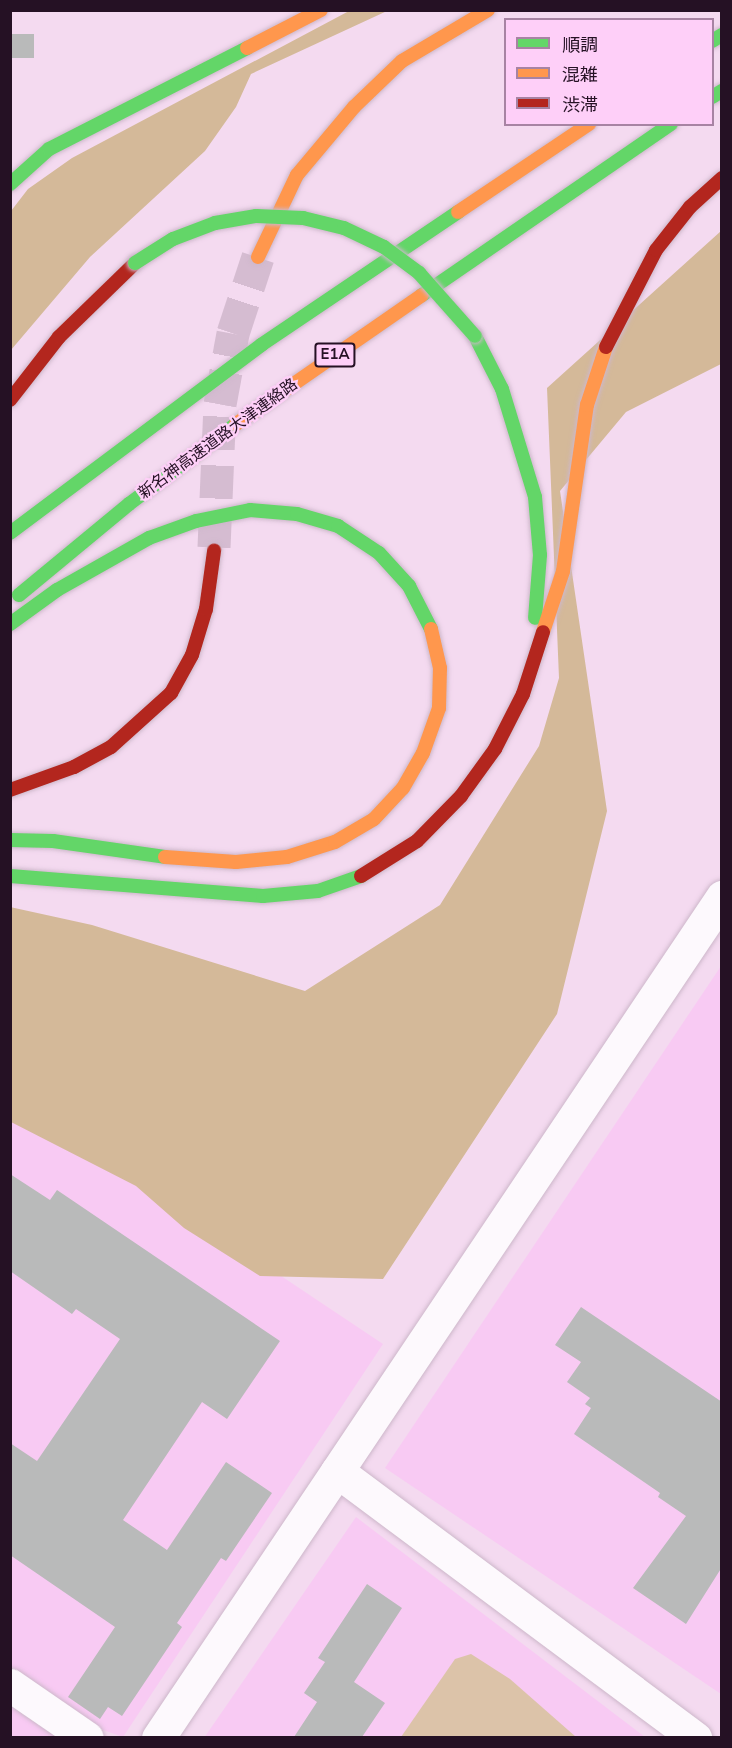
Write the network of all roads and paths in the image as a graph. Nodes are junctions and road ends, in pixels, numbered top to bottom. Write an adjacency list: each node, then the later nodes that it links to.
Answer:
1 (321, 10): 6 (main road)
2 (488, 10): 7 (main road)
3 (586, 126): 9 (main road)
4 (668, 126): 11 (main road, 新名神高速道路大津連絡路 / E1A)
5 (722, 178): 13 (main road)
6 (10, 184)
7 (258, 257)
8 (10, 400): 13 (main road, bridge)
9 (10, 533)
10 (214, 551): 14 (main road)
11 (10, 602)
12 (10, 624): 15 (main road)
13 (523, 694): 16 (main road)
14 (10, 790)
15 (10, 840)
16 (10, 876)
17 (722, 897): 18 (street)
18 (336, 1471): 21 (street); 22 (street)
19 (10, 1685): 20 (street)
20 (87, 1737)
21 (158, 1737)
22 (695, 1737)

